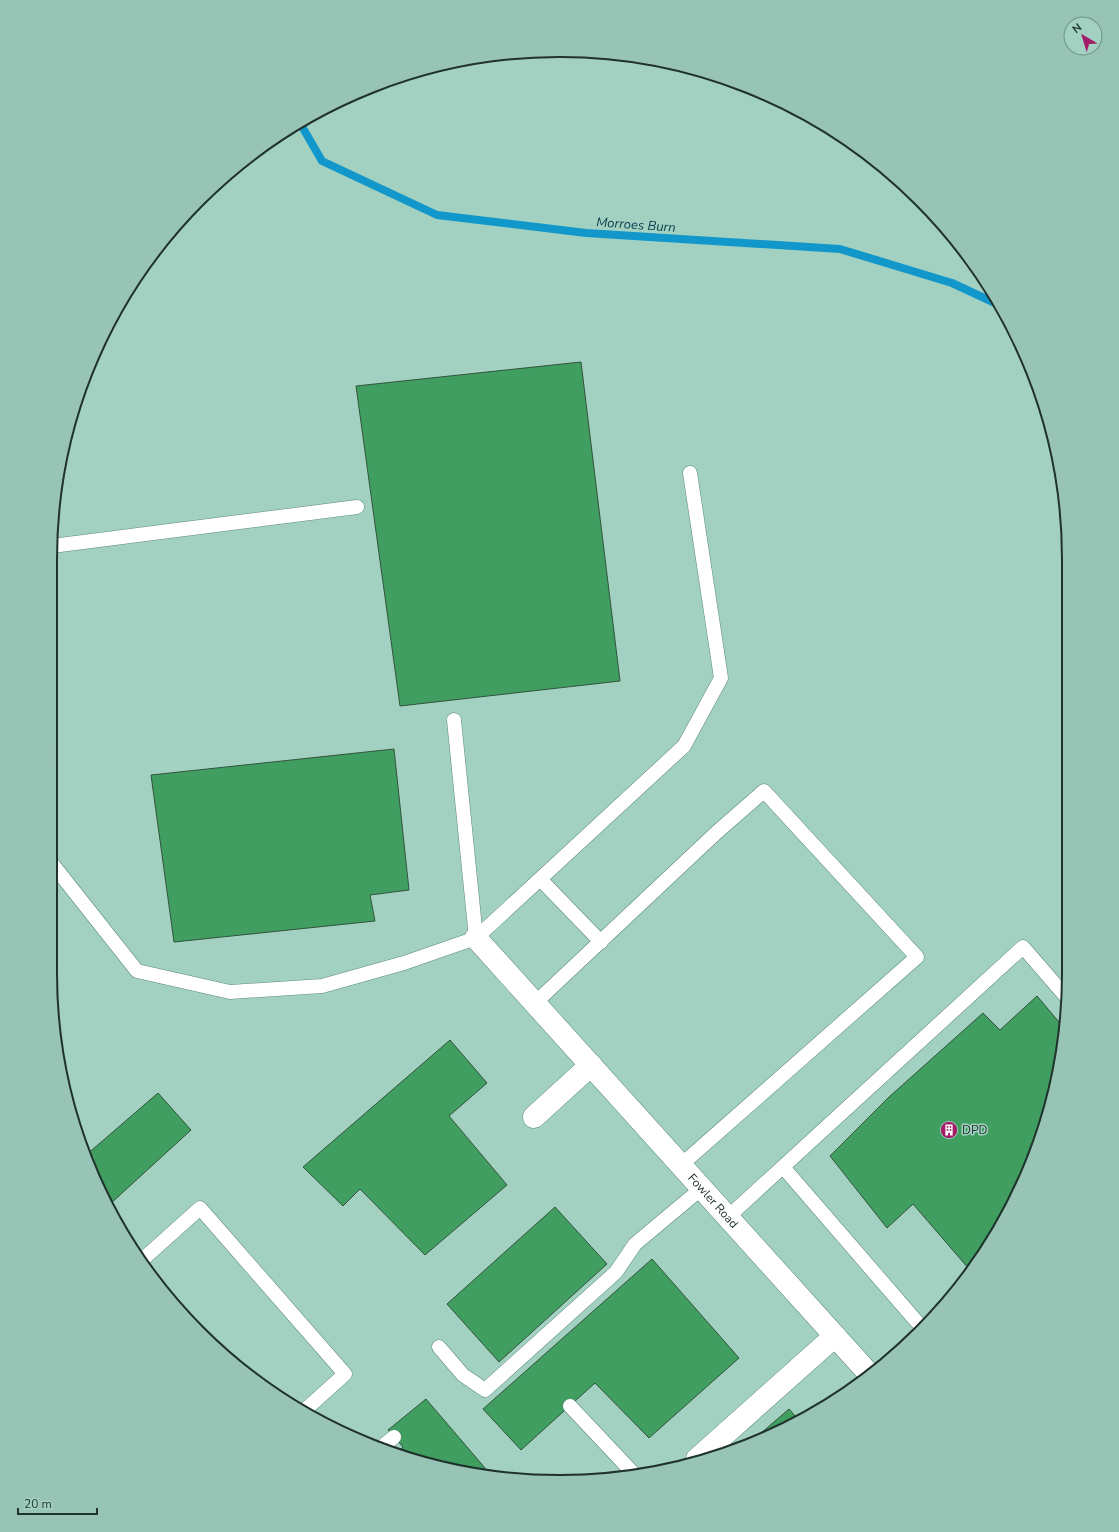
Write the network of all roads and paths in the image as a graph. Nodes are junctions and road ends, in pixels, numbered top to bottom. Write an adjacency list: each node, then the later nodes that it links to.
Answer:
1 (690, 473): 6 (lane)
2 (357, 507): 3 (lane)
3 (57, 545)
4 (454, 720): 7 (lane)
5 (57, 870): 7 (lane)
6 (541, 880): 7 (lane); 8 (lane)
7 (476, 938): 10 (street, Fowler Road)
8 (601, 942): 10 (lane); 13 (lane)
9 (1061, 991): 14 (lane)
10 (535, 1003): 11 (street, Fowler Road)
11 (591, 1065): 12 (street); 13 (street, Fowler Road)
12 (534, 1117)
13 (681, 1165): 15 (street, Fowler Road)
14 (783, 1168): 16 (lane); 18 (lane)
15 (702, 1188): 16 (street, Fowler Road); 20 (lane)
16 (728, 1217): 19 (street, Fowler Road)
17 (146, 1257): 23 (lane)
18 (917, 1322)
19 (835, 1336): 21 (street, Fowler Road); 26 (street)
20 (439, 1347)
21 (866, 1370)
22 (570, 1406): 27 (lane)
23 (308, 1408)
24 (394, 1437): 25 (lane)
25 (386, 1444)
26 (701, 1454)
27 (630, 1470)

